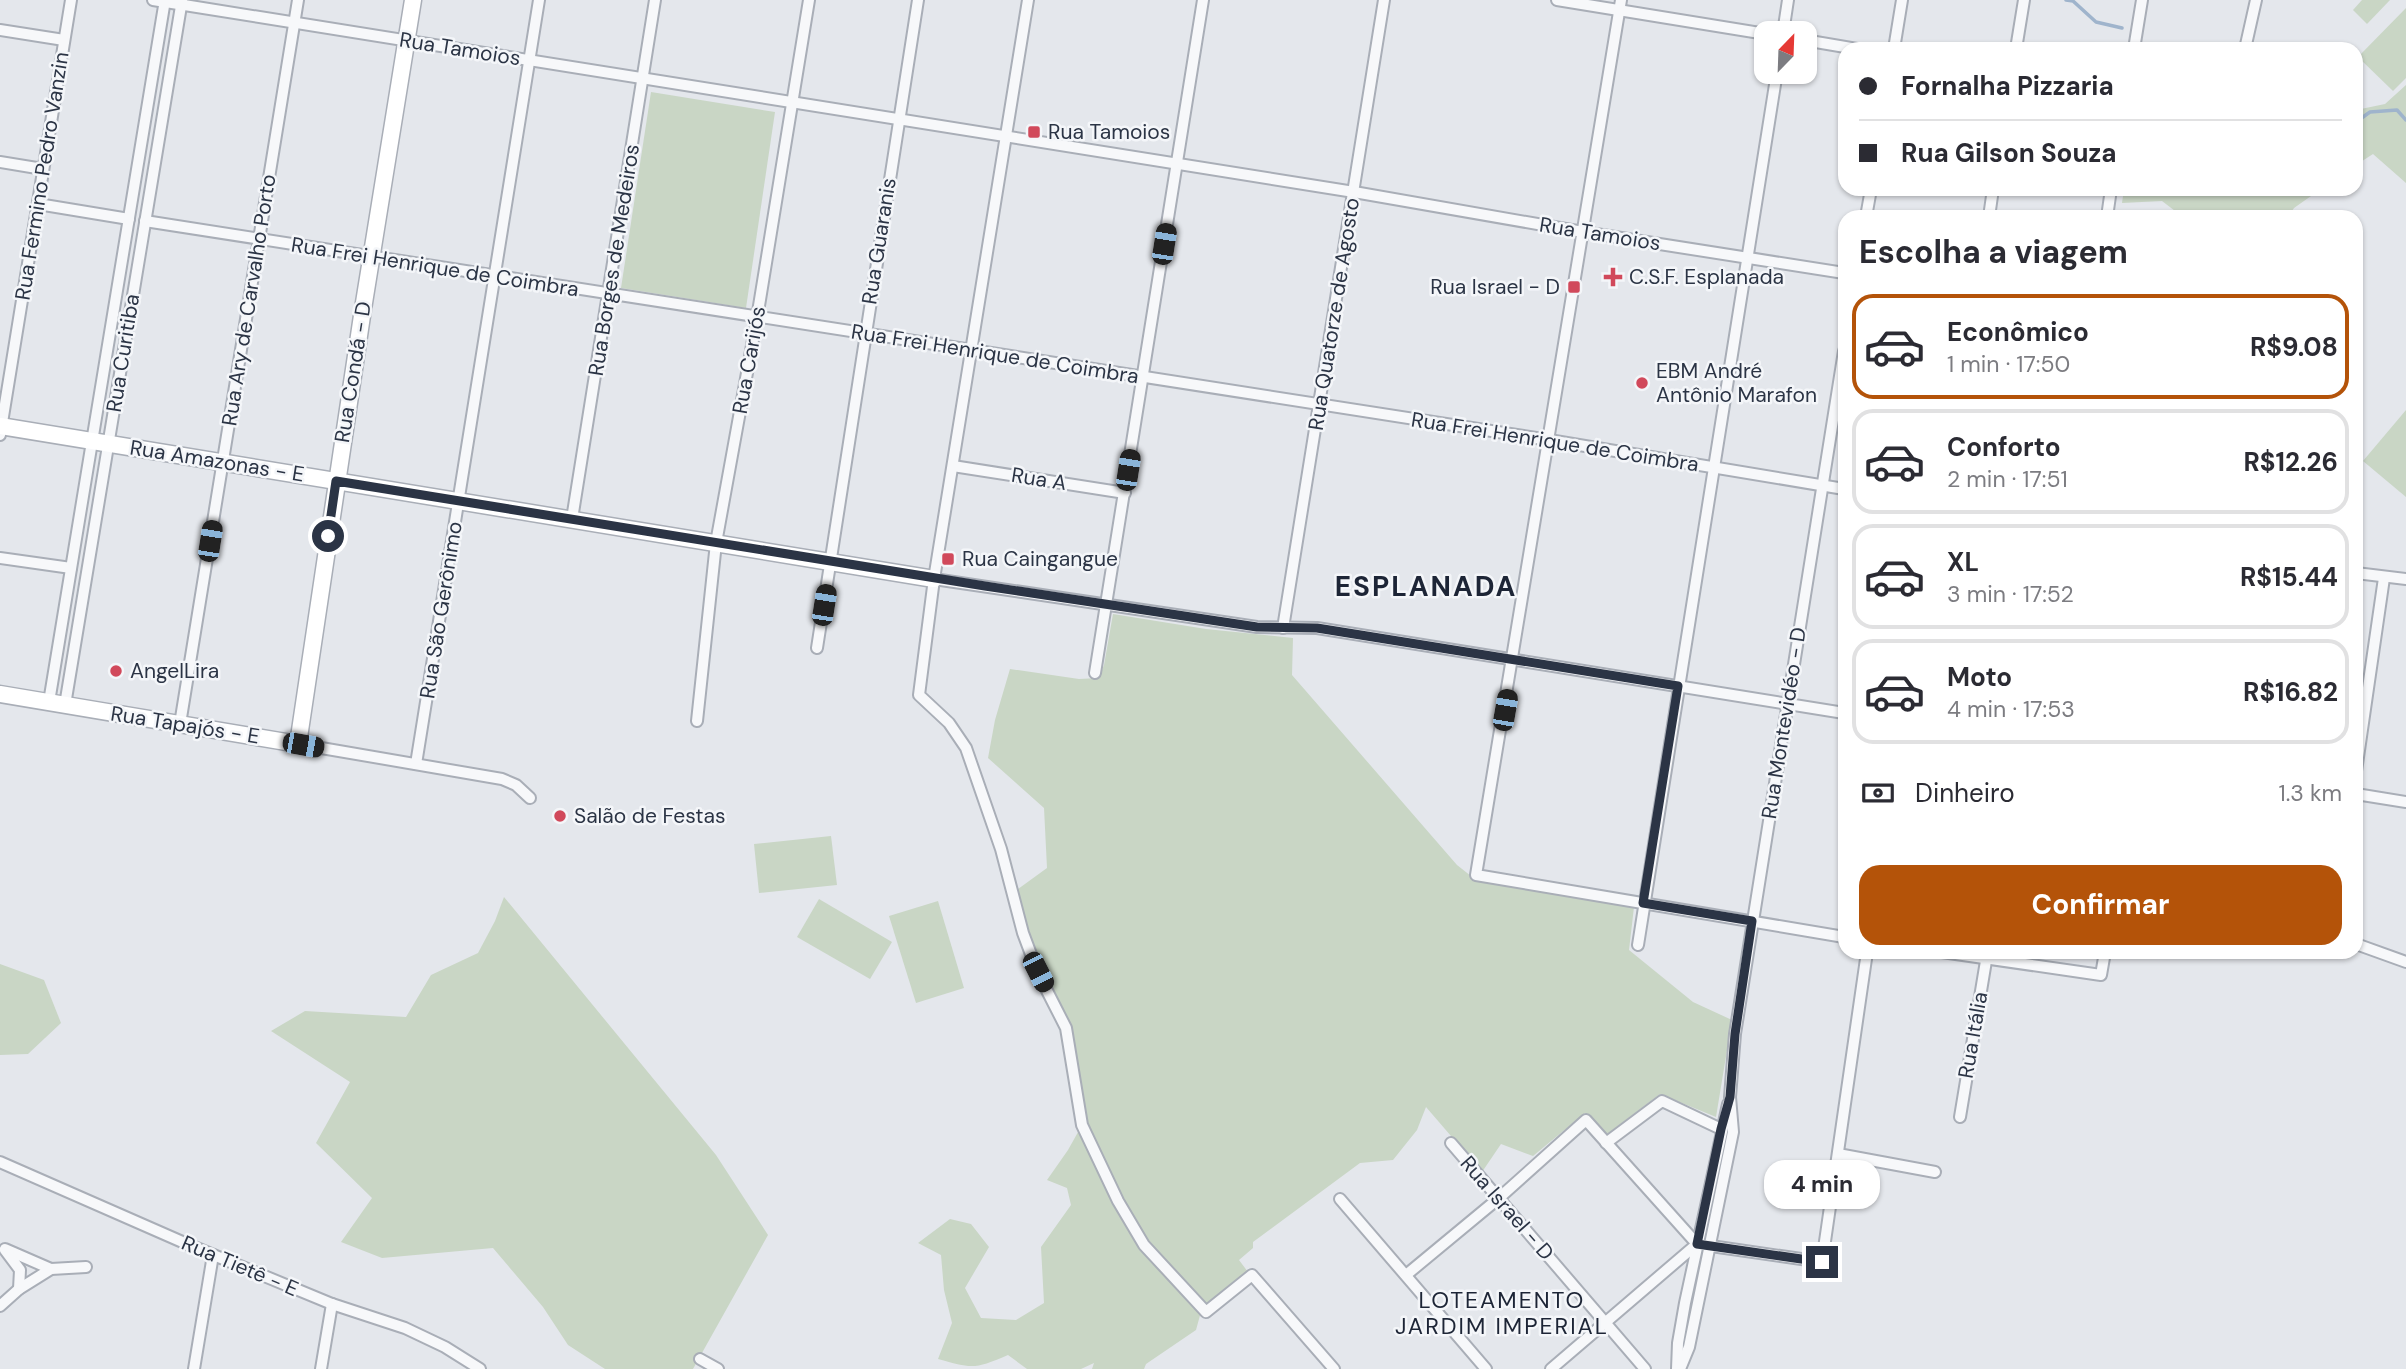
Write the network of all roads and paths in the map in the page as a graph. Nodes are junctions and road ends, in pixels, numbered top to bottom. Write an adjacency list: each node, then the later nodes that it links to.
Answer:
1 (71, 0): 24 (street, Rua Fermino Pedro Vanzin)
2 (298, 0): 21 (street, Rua Ary de Carvalho Porto)
3 (413, 0): 25 (street, Rua Condá - D)
4 (539, 0): 32 (street, Rua São Gerônimo)
5 (655, 0): 33 (street, Rua Borges de Medeiros)
6 (809, 0): 35 (street, Rua Carijós)
7 (918, 0): 36 (street, Rua Guaranis)
8 (1028, 0): 37 (street)
9 (1203, 0): 39 (street)
10 (1384, 0): 41 (street, Rua Quatorze de Agosto)
11 (1557, 0): 19 (street)
12 (1788, 0): 20 (street)
13 (1902, 0): 27 (street)
14 (2024, 0): 28 (street)
15 (2142, 0): 29 (street)
16 (2256, 0): 30 (street)
17 (161, 1): 18 (street, Rua Tamoios); 43 (street, Rua Curitiba)
18 (182, 2): 21 (street, Rua Tamoios); 44 (street, Rua Curitiba)
19 (1620, 5): 23 (street); 45 (street)
20 (1785, 21)
21 (294, 23): 25 (street, Rua Tamoios); 46 (street, Rua Ary de Carvalho Porto)
22 (0, 30): 24 (street)
23 (1754, 32)
24 (64, 40): 40 (street, Rua Fermino Pedro Vanzin)
25 (406, 40): 32 (street, Rua Tamoios); 47 (street, Rua Condá - D)
26 (1817, 42): 31 (street)
27 (1895, 42)
28 (2017, 42)
29 (2135, 42)
30 (2247, 42)
31 (1838, 46)
32 (529, 60): 33 (street, Rua Tamoios); 50 (street, Rua São Gerônimo)
33 (643, 78): 35 (street, Rua Tamoios); 51 (street, Rua Borges de Medeiros)
34 (1775, 84): 48 (street)
35 (792, 102): 36 (street, Rua Tamoios); 52 (street, Rua Carijós)
36 (899, 119): 37 (street, Rua Tamoios); 53 (street, Rua Guaranis)
37 (1005, 136): 39 (street, Rua Tamoios); 54 (street)
38 (0, 162): 40 (street)
39 (1177, 164): 41 (street, Rua Tamoios); 55 (street)
40 (43, 169): 42 (street, Rua Fermino Pedro Vanzin)
41 (1353, 192): 45 (street, Rua Tamoios); 57 (street, Rua Quatorze de Agosto)
42 (38, 204): 43 (street); 58 (street, Rua Fermino Pedro Vanzin)
43 (129, 219): 60 (street, Rua Curitiba)
44 (145, 221): 46 (street, Rua Frei Henrique de Coimbra); 60 (street, Rua Curitiba)
45 (1583, 232): 48 (street, Rua Tamoios); 59 (street)
46 (259, 240): 47 (street, Rua Frei Henrique de Coimbra); 61 (street, Rua Ary de Carvalho Porto)
47 (371, 258): 50 (street, Rua Frei Henrique de Coimbra); 64 (street, Rua Condá - D)
48 (1747, 258): 49 (street, Rua Tamoios); 63 (street)
49 (1838, 272)
50 (494, 277): 51 (street, Rua Frei Henrique de Coimbra); 68 (street, Rua São Gerônimo)
51 (608, 295): 52 (street, Rua Frei Henrique de Coimbra); 69 (street, Rua Borges de Medeiros)
52 (757, 318): 53 (street, Rua Frei Henrique de Coimbra); 70 (street, Rua Carijós)
53 (864, 334): 54 (street, Rua Frei Henrique de Coimbra); 72 (street, Rua Guaranis)
54 (972, 351): 55 (street, Rua Frei Henrique de Coimbra); 62 (street)
55 (1143, 377): 57 (street, Rua Frei Henrique de Coimbra); 67 (street)
56 (1838, 389): 65 (street, Rua Montevidéo - D)
57 (1320, 405): 59 (street, Rua Frei Henrique de Coimbra); 79 (street, Rua Quatorze de Agosto)
58 (1, 429): 60 (street, Rua Amazonas - E)
59 (1549, 440): 63 (street, Rua Frei Henrique de Coimbra); 81 (street)
60 (100, 442): 61 (street, Rua Amazonas - E); 73 (street, Rua Curitiba); 86 (street, Rua Curitiba)
61 (223, 462): 64 (street, Rua Amazonas - E); 90 (street, Rua Ary de Carvalho Porto)
62 (953, 466): 67 (street, Rua A); 76 (street)
63 (1713, 467): 65 (street, Rua Frei Henrique de Coimbra); 83 (street)
64 (336, 481): 68 (street, Rua Amazonas - E); 91 (street, Rua Condá - D)
65 (1823, 485): 66 (street, Rua Frei Henrique de Coimbra); 85 (street, Rua Montevidéo - D)
66 (1838, 488)
67 (1125, 493): 78 (street)
68 (458, 501): 69 (street, Rua Amazonas - E); 92 (street, Rua São Gerônimo)
69 (572, 519): 70 (street, Rua Amazonas - E)
70 (716, 543): 72 (street, Rua Amazonas - E); 88 (street, Rua Carijós)
71 (0, 558): 73 (street)
72 (831, 562): 76 (street, Rua Amazonas - E); 80 (street, Rua Guaranis)
73 (71, 568): 86 (street, Rua Curitiba)
74 (2363, 574): 75 (street)
75 (2384, 578): 77 (street); 89 (street)
76 (934, 579): 78 (street, Rua Amazonas - E); 133 (street)
77 (2406, 579)
78 (1107, 604): 79 (street, Rua Amazonas - E); 82 (street)
79 (1283, 628): 81 (street, Rua Amazonas - E)
80 (817, 648)
81 (1513, 660): 83 (street, Rua Amazonas - E); 96 (street)
82 (1095, 673)
83 (1678, 686): 85 (street, Rua Amazonas - E); 96 (street)
84 (0, 694): 86 (street, Rua Tapajós - E)
85 (1787, 703): 87 (street, Rua Amazonas - E); 97 (street, Rua Montevidéo - D)
86 (57, 704): 90 (street, Rua Tapajós - E)
87 (1838, 712)
88 (697, 721)
89 (2363, 723)
90 (180, 724): 91 (street, Rua Tapajós - E)
91 (298, 744): 92 (street, Rua Tapajós - E)
92 (416, 764): 94 (street, Rua Tapajós - E)
93 (2363, 795): 95 (street)
94 (530, 798)
95 (2406, 802)
96 (1643, 903): 97 (street); 99 (street)
97 (1752, 921): 98 (street); 106 (street, Rua Montevidéo - D)
98 (1838, 936)
99 (1638, 945)
100 (2363, 947): 105 (street)
101 (1866, 959): 111 (street)
102 (1986, 959): 107 (street, Rua Itália)
103 (2010, 959): 104 (street)
104 (2104, 959)
105 (2406, 962)
106 (1730, 1097): 108 (street, Rua Montevidéo - D); 116 (street, Rua Montevidéo - D)
107 (1959, 1117)
108 (1721, 1129): 110 (street); 116 (street, Rua Montevidéo - D)
109 (1451, 1143): 114 (street, Rua Israel - D)
110 (1606, 1143): 114 (street); 116 (street)
111 (1838, 1154): 113 (street); 116 (street)
112 (0, 1162): 118 (street, Rua Tietê - E)
113 (1935, 1172)
114 (1499, 1198): 121 (street); 127 (street, Rua Israel - D)
115 (1340, 1199): 121 (street)
116 (1703, 1245): 123 (street, Rua Montevidéo - D); 125 (street, Rua Montevidéo - D); 127 (street)
117 (3, 1248): 120 (street); 122 (street)
118 (213, 1255): 124 (street, Rua Tietê - E); 129 (street)
119 (86, 1267): 120 (street)
120 (51, 1269): 122 (street)
121 (1406, 1275): 134 (street)
122 (19, 1289): 126 (street)
123 (1685, 1303): 125 (street); 137 (street, Rua Montevidéo - D)
124 (332, 1304): 130 (street); 131 (street, Rua Tietê - E)
125 (1698, 1305): 137 (street, Rua Montevidéo - D)
126 (0, 1306)
127 (1605, 1323): 135 (street); 136 (street, Rua Israel - D)
128 (700, 1359): 132 (street)
129 (194, 1369)
130 (321, 1369)
131 (480, 1369)
132 (718, 1369)
133 (1334, 1369)
134 (1486, 1369)
135 (1551, 1369)
136 (1645, 1369)
137 (1678, 1369)

